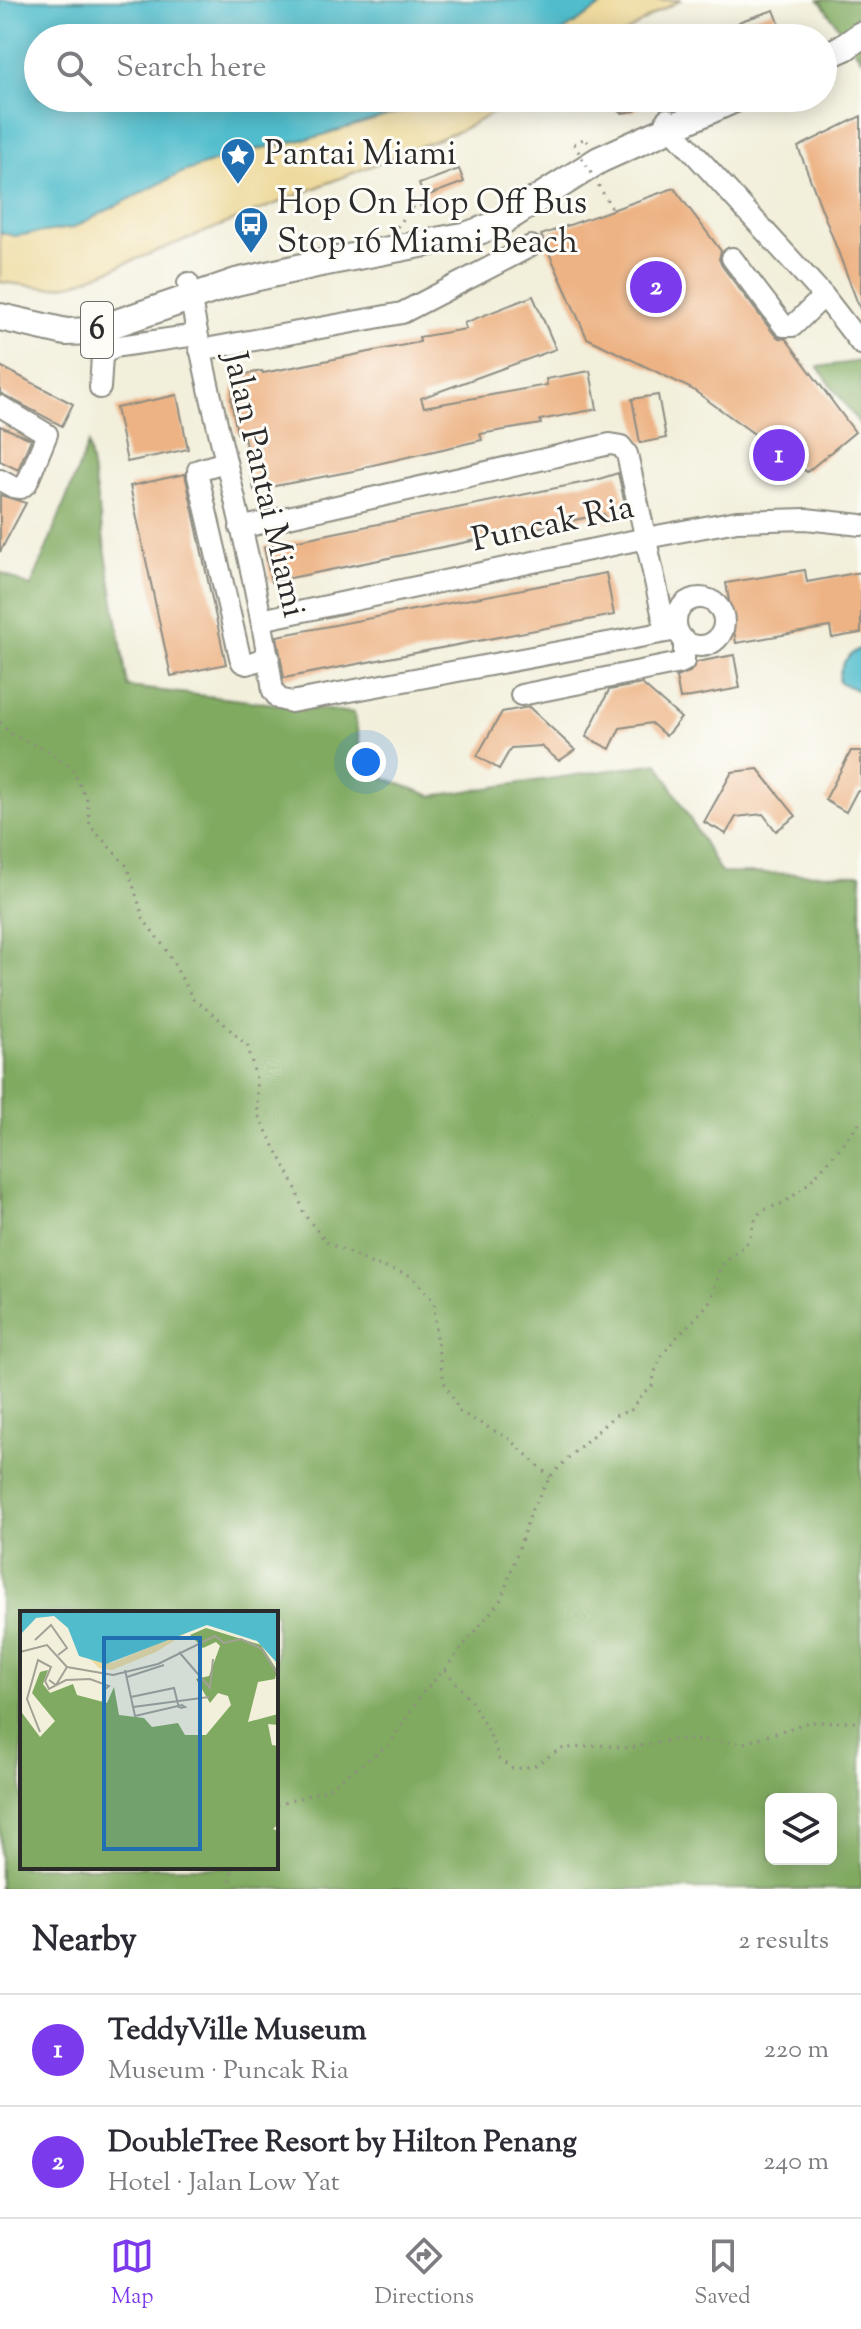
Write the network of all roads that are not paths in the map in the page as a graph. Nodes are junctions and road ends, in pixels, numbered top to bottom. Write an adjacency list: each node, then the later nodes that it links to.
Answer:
1 (861, 35): 3 (main road)
2 (861, 46): 4 (main road)
3 (837, 51)
4 (837, 60)
5 (690, 112): 7 (main road, 6)
6 (700, 112): 7 (main road, 6)
7 (669, 124): 8 (main road, 6); 11 (street)
8 (502, 216): 10 (main road, 6); 10 (main road, 6); 14 (street)
9 (732, 258): 11 (street)
10 (189, 291): 12 (main road, 6); 13 (main road, 6); 14 (street, Jalan Pantai Miami)
11 (824, 296): 15 (street)
12 (0, 308)
13 (0, 317)
14 (198, 342): 16 (street); 18 (street, Jalan Pantai Miami)
15 (861, 344)
16 (100, 388)
17 (0, 406): 19 (street)
18 (225, 462): 21 (street, Jalan Pantai Miami); 25 (street)
19 (0, 480)
20 (861, 525): 22 (street, Puncak Ria)
21 (240, 528): 22 (street); 23 (street, Jalan Pantai Miami)
22 (646, 538): 23 (street, Puncak Ria); 24 (street)
23 (261, 620): 25 (street, Jalan Pantai Miami)
24 (676, 634): 25 (street, Jalan Pantai Miami); 26 (street)
25 (269, 657)
26 (521, 695)

